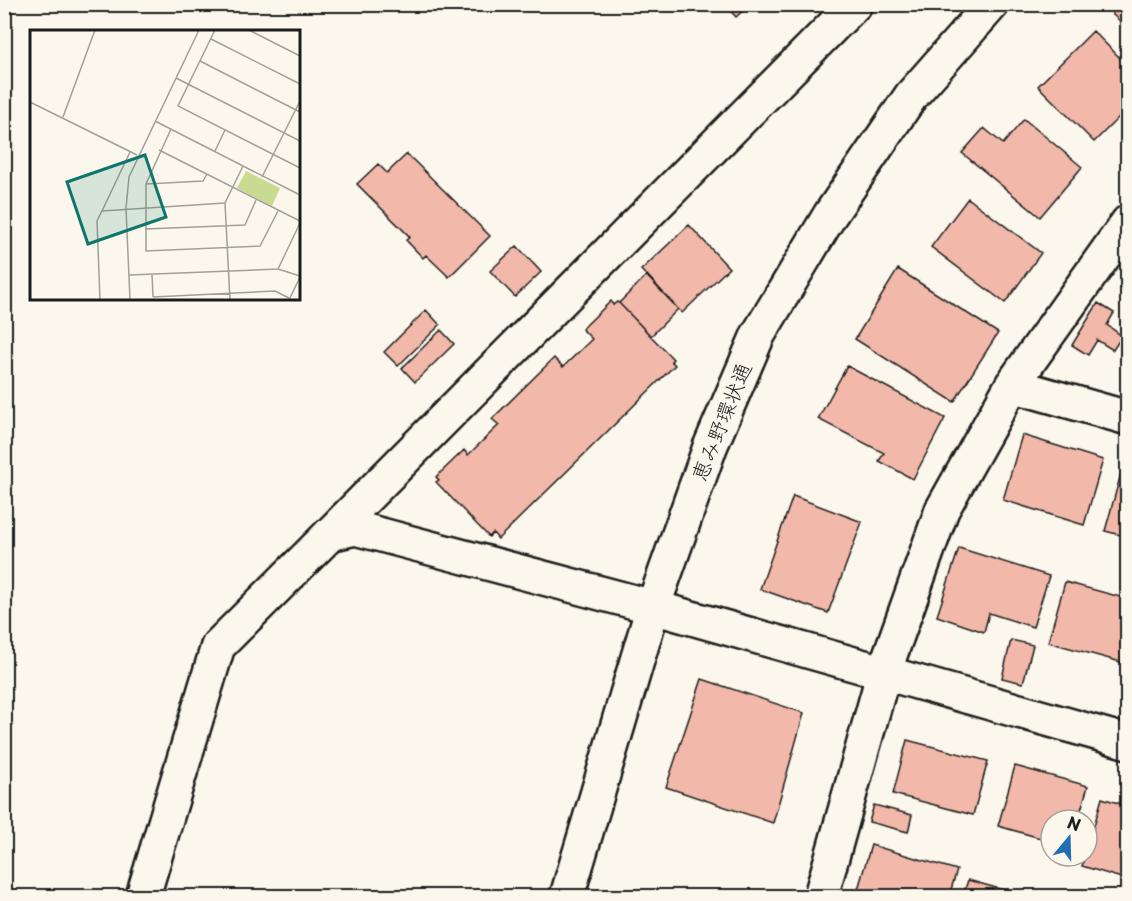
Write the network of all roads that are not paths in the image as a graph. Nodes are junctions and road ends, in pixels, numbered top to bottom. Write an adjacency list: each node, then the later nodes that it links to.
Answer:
1 (855, 4): 6 (street)
2 (992, 4): 7 (street, 恵み野環状通)
3 (1128, 222): 4 (street)
4 (1012, 385): 5 (street); 8 (street)
5 (1128, 418)
6 (330, 534): 7 (street); 10 (street)
7 (653, 607): 8 (street); 11 (street, 恵み野環状通)
8 (884, 672): 9 (street); 12 (street)
9 (1128, 742)
10 (143, 897)
11 (567, 897)
12 (821, 897)

